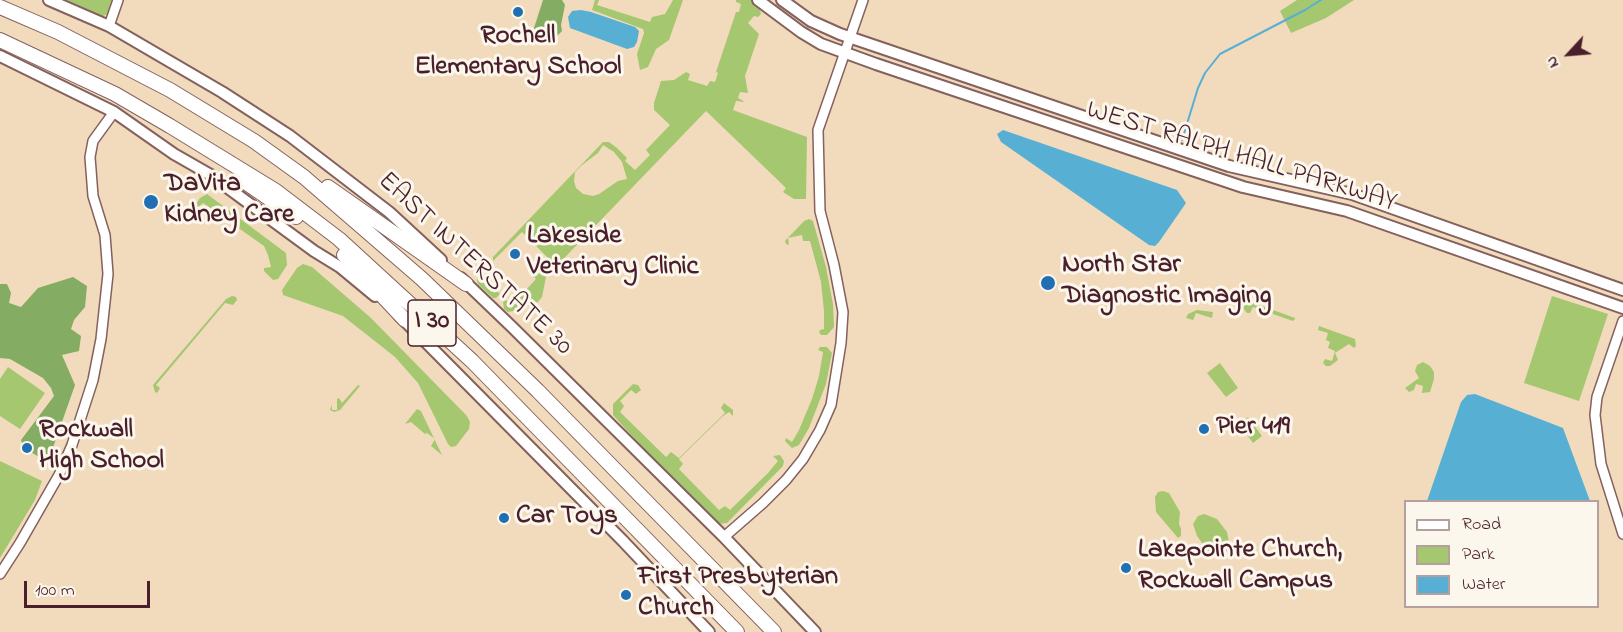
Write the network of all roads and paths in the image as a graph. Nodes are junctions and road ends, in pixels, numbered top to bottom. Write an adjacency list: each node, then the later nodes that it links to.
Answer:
1 (49, 0): 7 (main road, EAST INTERSTATE 30)
2 (118, 0): 7 (street)
3 (758, 0): 10 (main road, WEST RALPH HALL PARKWAY)
4 (782, 0): 8 (main road, WEST RALPH HALL PARKWAY)
5 (863, 0): 8 (street)
6 (0, 7): 13 (highway, I 30)
7 (109, 26): 15 (main road, EAST INTERSTATE 30)
8 (850, 38): 10 (street); 16 (main road, WEST RALPH HALL PARKWAY)
9 (0, 40): 12 (highway, I 30)
10 (846, 53): 17 (main road, WEST RALPH HALL PARKWAY); 21 (street)
11 (0, 56): 14 (main road)
12 (77, 75): 18 (highway); 24 (highway, I 30)
13 (193, 103): 15 (highway); 25 (highway, I 30)
14 (114, 112): 18 (main road); 22 (street)
15 (466, 284): 21 (main road, EAST INTERSTATE 30)
16 (1623, 290)
17 (1623, 308)
18 (405, 320): 23 (main road)
19 (1623, 321): 20 (street)
20 (1623, 534)
21 (724, 537): 26 (main road, EAST INTERSTATE 30)
22 (0, 573)
23 (709, 632)
24 (737, 632)
25 (774, 632)
26 (815, 632)

